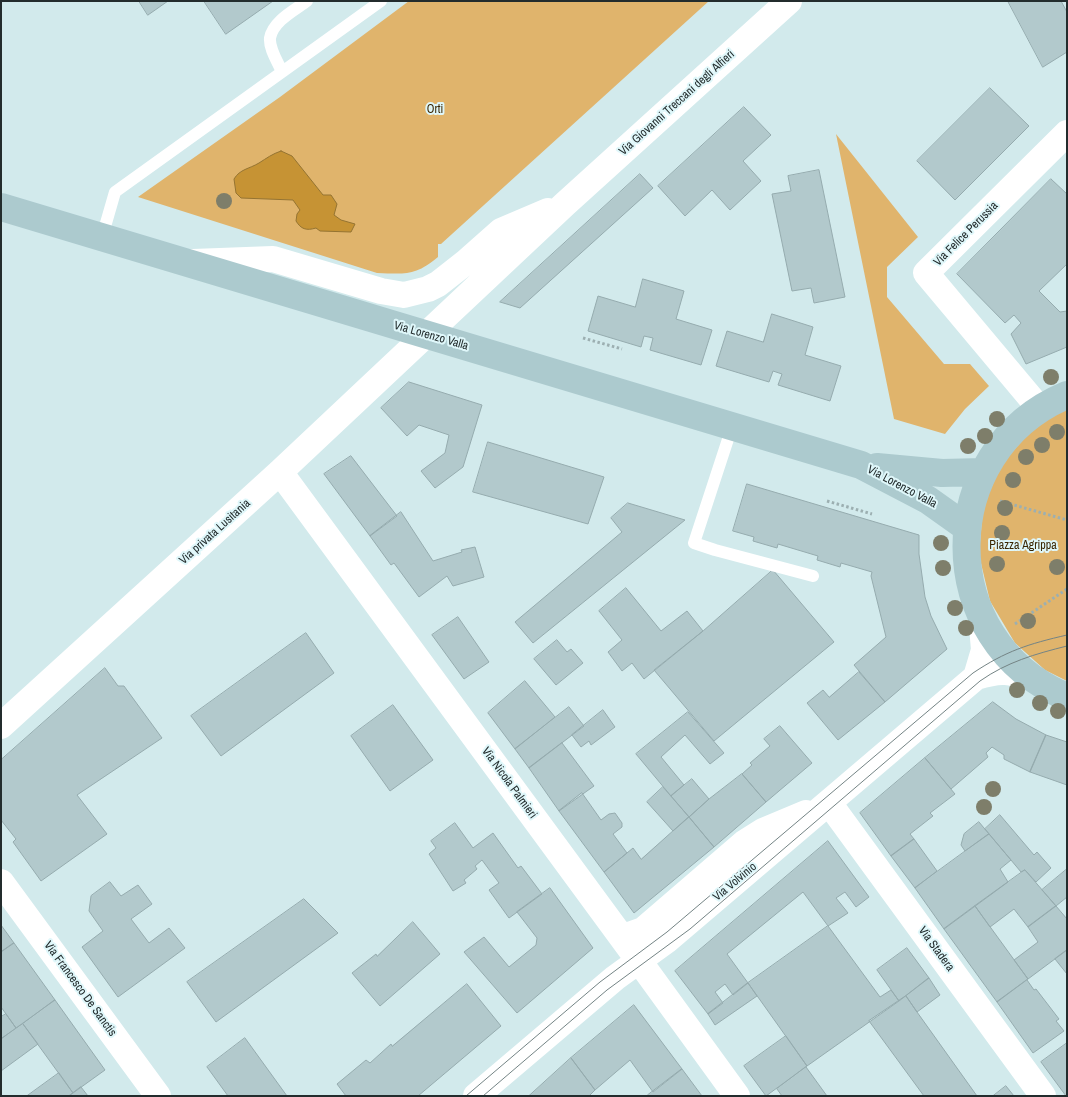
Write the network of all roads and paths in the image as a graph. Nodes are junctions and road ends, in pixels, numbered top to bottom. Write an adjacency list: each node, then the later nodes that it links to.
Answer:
1 (307, 1): 4 (lane)
2 (381, 1): 4 (lane)
3 (789, 1): 6 (street, Via Giovanni Treccani degli Alfieri)
4 (282, 72): 8 (lane)
5 (1067, 134): 14 (street, Via Felice Perussia)
6 (565, 204): 9 (street, Via Giovanni Treccani degli Alfieri); 10 (street, Via Giovanni Treccani degli Alfieri)
7 (1, 207): 8 (main road, Via Lorenzo Valla)
8 (102, 237): 9 (main road, Via Lorenzo Valla)
9 (184, 262): 10 (main road, Via Lorenzo Valla)
10 (426, 335): 15 (main road, Via Lorenzo Valla); 17 (street, Via privata Lusitania)
11 (583, 338): 12 (path)
12 (622, 349)
13 (1067, 395): 14 (main road)
14 (1040, 409): 18 (main road)
15 (732, 427): 16 (main road, Via Lorenzo Valla); 24 (lane)
16 (861, 465): 18 (main road, Via Lorenzo Valla); 23 (main road, Via Lorenzo Valla)
17 (280, 472): 31 (street, Via privata Lusitania); 34 (street, Via Nicola Palmieri)
18 (983, 472): 23 (main road)
19 (996, 500): 22 (path)
20 (827, 501): 21 (path)
21 (872, 514)
22 (1067, 520)
23 (966, 527): 26 (main road)
24 (813, 576)
25 (1067, 588): 27 (path)
26 (981, 614): 28 (street); 29 (main road)
27 (1014, 624)
28 (976, 677): 29 (street, Via Volvinio); 32 (street, Via Volvinio)
29 (1034, 679): 30 (main road)
30 (1067, 697)
31 (1, 726)
32 (829, 803): 34 (street, Via Volvinio); 35 (street, Via Volvinio); 39 (street, Via Stadera)
33 (1, 882): 36 (street, Via Francesco De Sanctis)
34 (632, 932): 35 (street, Via Nicola Palmieri)
35 (639, 960): 37 (street, Via Volvinio); 38 (street, Via Nicola Palmieri)
36 (158, 1096)
37 (476, 1096)
38 (737, 1096)
39 (1043, 1096)

